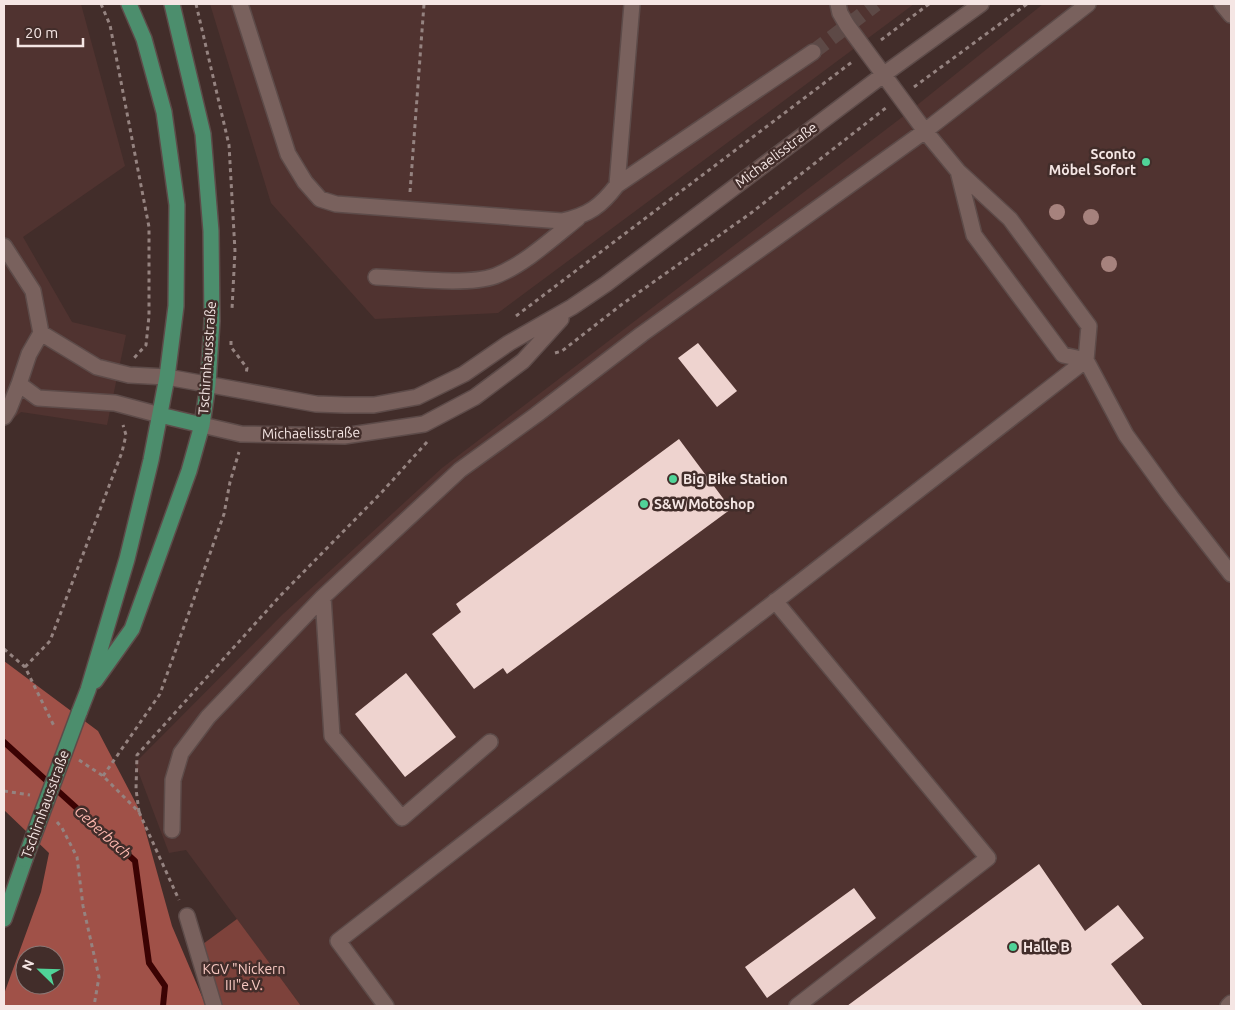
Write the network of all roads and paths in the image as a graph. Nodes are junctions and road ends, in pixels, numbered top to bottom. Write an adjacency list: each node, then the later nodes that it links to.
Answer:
1 (101, 4): 29 (path)
2 (129, 4): 31 (main road, Tschirnhausstraße)
3 (172, 4): 33 (main road, Tschirnhausstraße)
4 (240, 4): 21 (street)
5 (424, 4): 21 (path)
6 (632, 4): 20 (street)
7 (838, 4): 14 (street)
8 (929, 4): 14 (path)
9 (981, 4): 16 (street, Michaelisstraße)
10 (1027, 4): 17 (path)
11 (1088, 4): 18 (street)
12 (1222, 4): 13 (street)
13 (1231, 15)
14 (866, 51): 16 (street); 26 (path)
15 (813, 52): 20 (street)
16 (883, 75): 17 (street); 25 (street, Michaelisstraße)
17 (899, 97): 18 (street); 30 (path)
18 (925, 131): 19 (street); 41 (street)
19 (958, 171): 28 (street); 28 (street)
20 (617, 185): 22 (street)
21 (408, 209): 22 (street)
22 (578, 218): 24 (street)
23 (4, 246): 27 (street)
24 (376, 276)
25 (572, 307): 30 (street, Michaelisstraße); 33 (street, Michaelisstraße)
26 (510, 321)
27 (41, 332): 31 (street, Michaelisstraße); 32 (street)
28 (1086, 360): 40 (street); 42 (street)
29 (131, 361)
30 (523, 361): 37 (street, Michaelisstraße)
31 (167, 377): 33 (street, Michaelisstraße); 34 (main road, Tschirnhausstraße)
32 (19, 384): 34 (street); 35 (street)
33 (208, 384): 38 (main road, Tschirnhausstraße)
34 (160, 415): 38 (main road, Michaelisstraße); 45 (main road, Tschirnhausstraße)
35 (4, 417)
36 (121, 420): 44 (path)
37 (424, 424): 38 (street, Michaelisstraße); 52 (path)
38 (202, 425): 45 (main road, Tschirnhausstraße)
39 (239, 452): 49 (path)
40 (1231, 574)
41 (323, 597): 47 (street); 54 (street)
42 (775, 601): 60 (street); 61 (street)
43 (4, 649): 44 (path)
44 (26, 667): 46 (path)
45 (88, 690): 56 (main road, Tschirnhausstraße, bridge)
46 (54, 726)
47 (490, 742)
48 (74, 756): 49 (path)
49 (103, 776): 52 (path)
50 (4, 791): 51 (path)
51 (34, 796)
52 (139, 812): 55 (path)
53 (51, 815): 58 (path)
54 (172, 830)
55 (187, 916): 59 (street)
56 (4, 919)
57 (1231, 1004): 62 (street)
58 (94, 1006)
59 (214, 1006)
60 (386, 1006)
61 (797, 1006)
62 (1228, 1006)

